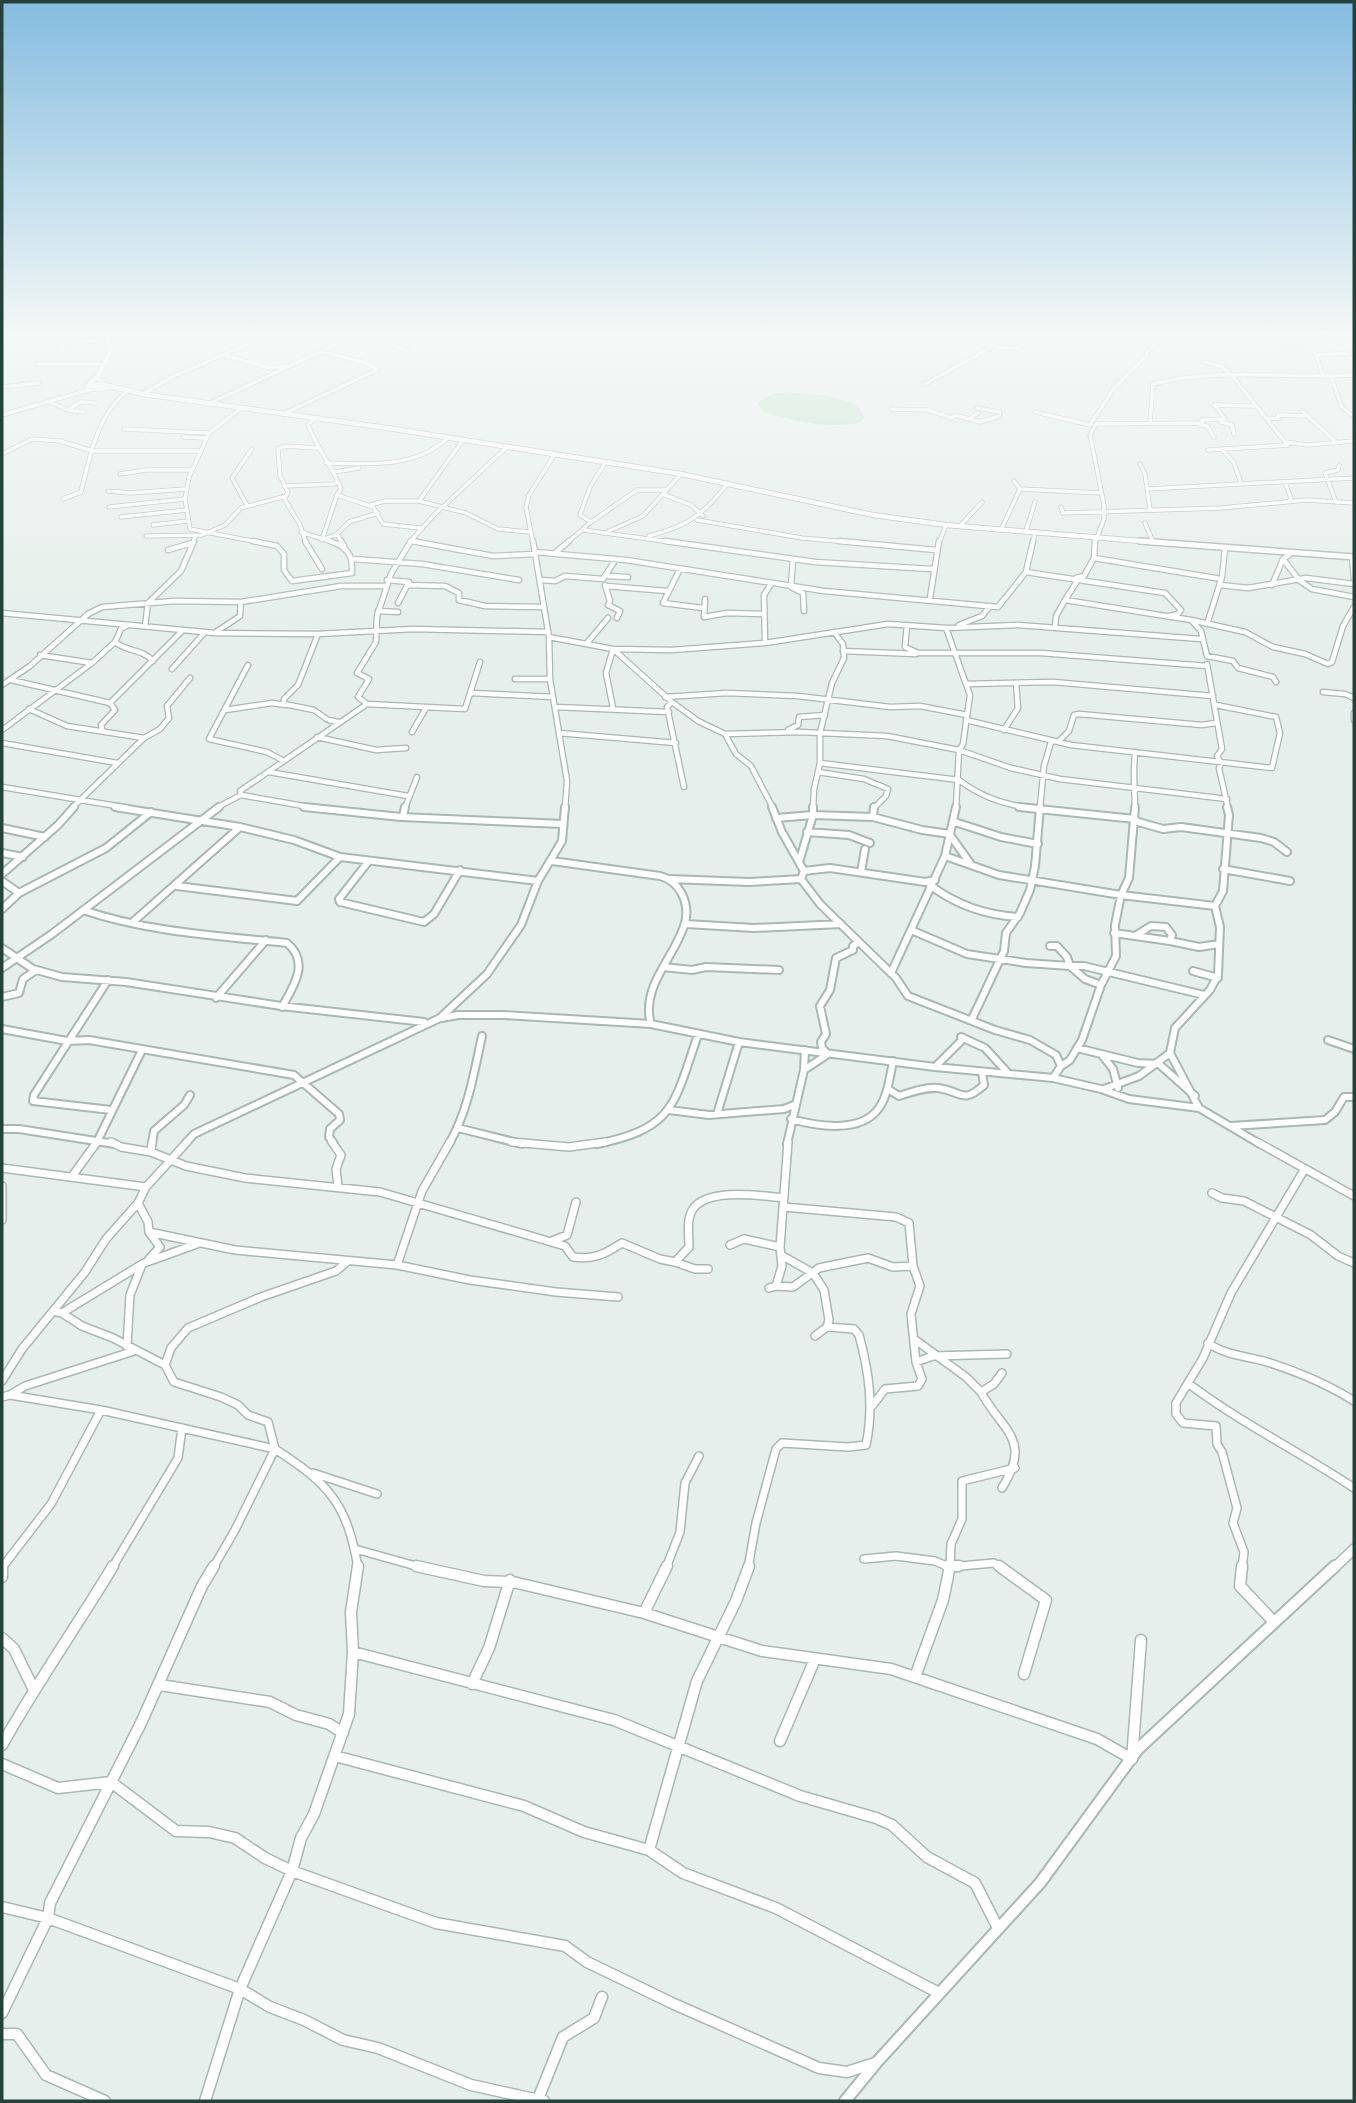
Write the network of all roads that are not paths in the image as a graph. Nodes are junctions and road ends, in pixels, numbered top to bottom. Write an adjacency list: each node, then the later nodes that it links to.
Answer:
1 (101, 430): 26 (street)
2 (140, 430): 12 (street)
3 (213, 430): 12 (street)
4 (310, 430): 21 (street)
5 (393, 430): 15 (street)
6 (1093, 430): 51 (street)
7 (1210, 430): 14 (street)
8 (1232, 430): 11 (street)
9 (1276, 430): 19 (street)
10 (1323, 430): 18 (street)
11 (1234, 434)
12 (207, 435): 13 (street); 25 (street)
13 (183, 437)
14 (1214, 437)
15 (448, 438): 16 (street); 32 (street)
16 (463, 440): 20 (street); 56 (street)
17 (1354, 440): 18 (street)
18 (1336, 442): 19 (street)
19 (1308, 445): 23 (street)
20 (507, 447): 28 (street); 65 (street)
21 (317, 448): 29 (street); 45 (street)
22 (252, 449): 62 (street)
23 (1222, 449): 24 (street); 44 (street)
24 (1208, 450)
25 (201, 451): 26 (street); 34 (street)
26 (92, 452): 27 (street); 54 (street)
27 (2, 454)
28 (555, 454): 30 (street); 75 (street)
29 (326, 463): 32 (street); 35 (street)
30 (605, 463): 37 (street); 77 (street)
31 (1139, 464): 48 (street)
32 (368, 466): 35 (street)
33 (1339, 466): 39 (street)
34 (191, 470): 36 (street); 46 (street)
35 (334, 472): 40 (street)
36 (120, 474)
37 (681, 474): 43 (street); 50 (street)
38 (1354, 478): 39 (street)
39 (1326, 480): 42 (street); 60 (street)
40 (338, 481): 45 (street); 52 (street)
41 (1014, 481): 47 (street)
42 (1285, 482): 44 (street); 57 (street)
43 (728, 483): 71 (street); 79 (street)
44 (1241, 484): 48 (street)
45 (284, 486): 53 (street)
46 (186, 489): 49 (street); 55 (street)
47 (1020, 489): 51 (street); 86 (street)
48 (1147, 489): 68 (street)
49 (108, 491)
50 (666, 493): 71 (street); 77 (street); 81 (street)
51 (1101, 493): 69 (street)
52 (337, 495): 63 (street); 99 (street)
53 (286, 496): 62 (street); 89 (street)
54 (63, 499)
55 (185, 499): 64 (street); 67 (street)
56 (419, 501): 63 (street); 65 (street)
57 (1289, 501): 60 (street); 68 (street)
58 (982, 502): 82 (street)
59 (1035, 502): 88 (street)
60 (1336, 502): 61 (street)
61 (1354, 503)
62 (247, 505): 87 (street)
63 (370, 505): 70 (street)
64 (109, 507)
65 (441, 507): 84 (street); 90 (street)
66 (1061, 507): 69 (street)
67 (187, 510): 72 (street); 74 (street)
68 (1150, 510): 69 (street)
69 (1103, 512): 98 (street)
70 (377, 513): 84 (street); 93 (street)
71 (703, 516): 73 (street)
72 (121, 517)
73 (697, 520): 83 (street); 107 (street)
74 (188, 522): 80 (street); 87 (street)
75 (529, 522): 76 (street); 90 (street)
76 (538, 522)
77 (591, 522): 85 (street)
78 (1145, 523): 102 (street)
79 (946, 524): 82 (street); 107 (street)
80 (153, 525)
81 (630, 525): 91 (street); 96 (street)
82 (960, 526): 86 (street)
83 (681, 527): 97 (street); 100 (street)
84 (420, 528): 101 (street)
85 (583, 530): 91 (street); 109 (street)
86 (1001, 530): 88 (street)
87 (205, 531): 95 (street); 113 (street)
88 (1026, 531): 92 (street)
89 (301, 532): 99 (street); 118 (street)
90 (530, 532): 108 (street)
91 (604, 532): 96 (street)
92 (1035, 532): 98 (street); 122 (street)
93 (337, 534): 99 (street); 104 (street)
94 (146, 536): 95 (street)
95 (195, 536): 103 (street)
96 (631, 536): 97 (street)
97 (644, 537): 100 (street)
98 (1095, 538): 102 (street); 112 (street)
99 (322, 540): 104 (street)
100 (665, 540): 115 (street)
101 (410, 541): 108 (street); 117 (street)
102 (1153, 542): 105 (street)
103 (192, 546): 106 (street); 145 (street)
104 (344, 546): 113 (street)
105 (1225, 548): 110 (street); 129 (street)
106 (168, 550)
107 (936, 550): 120 (street)
108 (535, 553): 109 (street); 128 (street)
109 (555, 553): 114 (street)
110 (1292, 553): 111 (street); 116 (street)
111 (1353, 557): 121 (street)
112 (1094, 558): 125 (street); 129 (street)
113 (353, 559): 117 (street)
114 (616, 559): 119 (street); 123 (street)
115 (793, 559): 120 (street); 137 (street)
116 (1283, 559): 130 (street); 135 (street)
117 (394, 562): 127 (street); 132 (street)
118 (321, 569)
119 (680, 569): 133 (street); 138 (street)
120 (932, 569): 141 (street)
121 (1354, 570): 131 (street)
122 (1026, 572): 125 (street); 150 (street)
123 (607, 576): 124 (street); 126 (street)
124 (628, 577)
125 (1076, 578): 143 (street); 157 (street)
126 (599, 579): 128 (street); 136 (street)
127 (519, 580)
128 (541, 580): 149 (street)
129 (1221, 580): 135 (street); 163 (street)
130 (1298, 580): 131 (street); 135 (street); 139 (street)
131 (1354, 581)
132 (386, 583): 134 (street); 144 (street); 152 (street)
133 (771, 584): 137 (street); 156 (street)
134 (407, 585): 146 (street); 149 (street)
135 (1272, 585)
136 (606, 586): 138 (street); 159 (street)
137 (791, 587): 141 (street); 153 (street)
138 (667, 591): 151 (street)
139 (1338, 595): 140 (street); 148 (street)
140 (1354, 597)
141 (930, 598): 147 (street)
142 (705, 599): 151 (street)
143 (1065, 600): 157 (street); 170 (street)
144 (241, 602): 145 (street); 176 (street)
145 (148, 603): 160 (street); 167 (street)
146 (398, 603)
147 (991, 606): 150 (street); 168 (street)
148 (1354, 606): 163 (street)
149 (543, 607): 179 (street)
150 (999, 607): 166 (street)
151 (703, 608): 156 (street)
152 (378, 611): 154 (street); 173 (street)
153 (804, 611)
154 (398, 612)
155 (2, 613): 160 (street)
156 (763, 614): 183 (street)
157 (1164, 617): 161 (street)
158 (608, 618): 182 (street)
159 (617, 618)
160 (81, 619): 162 (street); 191 (street)
161 (1191, 621): 163 (street); 174 (street)
162 (117, 623): 164 (street); 171 (street)
163 (1208, 623): 174 (street)
164 (130, 624): 167 (street); 171 (street)
165 (907, 625): 169 (street); 177 (street); 184 (street)
166 (997, 625): 168 (street); 170 (street)
167 (145, 626): 172 (street)
168 (957, 626): 169 (street)
169 (946, 628): 190 (street)
170 (1055, 628): 180 (street)
171 (121, 629): 181 (street)
172 (183, 630): 175 (street); 193 (street)
173 (373, 630): 178 (street); 179 (street); 218 (street)
174 (1201, 631): 180 (street)
175 (205, 632): 176 (street); 198 (street)
176 (215, 632): 178 (street)
177 (834, 632): 183 (street); 187 (street)
178 (318, 634): 219 (street)
179 (549, 635): 182 (street); 202 (street)
180 (1201, 639): 192 (street)
181 (115, 642): 193 (street); 195 (street)
182 (587, 643): 185 (street)
183 (765, 643): 186 (street)
184 (905, 647): 188 (street); 189 (street)
185 (613, 649): 186 (street); 199 (street); 223 (street)
186 (634, 650): 199 (street)
187 (843, 651): 189 (street); 215 (street)
188 (918, 653): 189 (street); 190 (street)
189 (900, 654)
190 (957, 654): 197 (street); 206 (street)
191 (40, 655): 195 (street); 203 (street)
192 (1207, 656): 197 (street); 204 (street)
193 (153, 661): 217 (street)
194 (480, 662): 210 (street)
195 (92, 663): 208 (street)
196 (248, 665): 225 (street)
197 (1207, 666): 211 (street)
198 (172, 669)
199 (636, 669): 213 (street)
200 (190, 678): 242 (street)
201 (514, 679): 202 (street)
202 (550, 679): 212 (street)
203 (11, 680): 207 (street); 208 (street)
204 (1276, 682)
205 (1016, 683): 206 (street); 211 (street); 235 (street)
206 (967, 684): 229 (street)
207 (2, 685)
208 (55, 691): 217 (street); 224 (street)
209 (1324, 692): 214 (street)
210 (472, 693): 212 (street); 222 (street)
211 (1213, 696): 220 (street)
212 (553, 697): 221 (street)
213 (665, 697): 215 (street); 216 (street)
214 (1354, 698)
215 (828, 699): 228 (street); 229 (street)
216 (672, 702): 226 (street); 240 (street)
217 (110, 703): 233 (street)
218 (367, 704): 222 (street); 231 (street)
219 (288, 705): 225 (street); 231 (street)
220 (1216, 705): 232 (street); 252 (street)
221 (555, 707): 223 (street); 238 (street)
222 (426, 708): 236 (street)
223 (612, 708): 226 (street)
224 (29, 709): 233 (street); 234 (street)
225 (225, 710): 249 (street)
226 (669, 712): 245 (street)
227 (1354, 713): 230 (street)
228 (825, 715): 237 (street); 239 (street)
229 (966, 718): 235 (street); 247 (street)
230 (1354, 720)
231 (338, 722): 241 (street)
232 (1216, 723): 243 (street); 252 (street)
233 (102, 729): 242 (street)
234 (2, 730)
235 (1004, 730): 243 (street)
236 (412, 732)
237 (783, 732): 239 (street); 240 (street)
238 (559, 733): 245 (street); 274 (street)
239 (820, 733): 247 (street); 251 (street)
240 (725, 734): 270 (street)
241 (317, 737): 246 (street); 249 (street)
242 (145, 738): 250 (street)
243 (1054, 742): 248 (street); 255 (street)
244 (2, 743): 250 (street)
245 (676, 743): 259 (street)
246 (406, 748)
247 (959, 750): 255 (street); 257 (street)
248 (1136, 752): 252 (street); 260 (street)
249 (282, 760): 253 (street)
250 (117, 763): 264 (street)
251 (820, 763): 254 (street); 257 (street)
252 (1220, 766): 263 (street)
253 (269, 772): 261 (street); 262 (street)
254 (818, 772): 267 (street); 269 (street)
255 (1042, 774): 260 (street); 265 (street)
256 (417, 777): 262 (street)
257 (959, 780): 265 (street); 273 (street)
258 (2, 787): 264 (street)
259 (684, 787)
260 (1135, 789): 263 (street); 272 (street)
261 (241, 795): 268 (street); 271 (street)
262 (408, 796): 268 (street)
263 (1227, 799): 279 (street)
264 (79, 802): 266 (street); 280 (street)
265 (1040, 809): 272 (street); 282 (street)
266 (151, 812): 271 (street); 306 (street)
267 (813, 815): 269 (street); 270 (street); 277 (street)
268 (403, 816): 274 (street)
269 (873, 817): 278 (street)
270 (776, 818): 289 (street)
271 (201, 820): 275 (street); 310 (street)
272 (1135, 820): 279 (street); 307 (street)
273 (955, 822): 278 (street); 282 (street)
274 (563, 824): 290 (street)
275 (240, 827): 287 (street); 305 (street)
276 (2, 828): 280 (street)
277 (807, 832): 281 (street); 289 (street)
278 (950, 834): 286 (street); 292 (street)
279 (1228, 834): 284 (street); 293 (street)
280 (45, 837): 288 (street)
281 (870, 843)
282 (1038, 844): 300 (street)
283 (865, 849): 296 (street)
284 (1287, 852)
285 (2, 853): 288 (street)
286 (945, 856): 292 (street); 304 (street)
287 (340, 857): 291 (street); 305 (street)
288 (23, 858): 297 (street)
289 (800, 859): 295 (street)
290 (552, 861): 298 (street); 302 (street)
291 (368, 862): 294 (street); 294 (street)
292 (971, 864): 300 (street)
293 (1223, 869): 303 (street); 308 (street)
294 (460, 870): 302 (street)
295 (804, 871): 296 (street); 299 (street)
296 (861, 872): 304 (street)
297 (2, 874)
298 (669, 879): 299 (street); 314 (street)
299 (801, 879): 313 (street)
300 (1031, 880): 307 (street); 311 (street)
301 (2, 881): 306 (street)
302 (538, 881): 341 (street)
303 (1290, 881)
304 (934, 883): 311 (street); 315 (street)
305 (177, 886): 312 (street)
306 (19, 893): 309 (street)
307 (1121, 895): 308 (street); 316 (street)
308 (1215, 906): 321 (street)
309 (2, 909)
310 (83, 909): 312 (street); 324 (street)
311 (1018, 916): 325 (street)
312 (134, 921): 318 (street)
313 (841, 923): 314 (street); 320 (street)
314 (686, 924): 327 (street)
315 (911, 930): 325 (street); 333 (street)
316 (1114, 933): 317 (street); 332 (street)
317 (1136, 936): 319 (street); 319 (street)
318 (267, 940): 339 (street); 340 (street)
319 (1170, 941): 321 (street)
320 (859, 942): 333 (street); 358 (street)
321 (1219, 944): 334 (street)
322 (1050, 946): 326 (street)
323 (2, 948): 324 (street)
324 (17, 958): 328 (street); 329 (street)
325 (999, 960): 326 (street); 342 (street)
326 (1069, 966): 332 (street); 336 (street)
327 (663, 967): 330 (street); 344 (street)
328 (2, 968)
329 (36, 970): 335 (street); 338 (street)
330 (779, 970)
331 (1193, 971): 334 (street)
332 (1108, 973): 336 (street); 337 (street)
333 (891, 974): 342 (street)
334 (1218, 978): 337 (street)
335 (108, 980): 339 (street); 350 (street)
336 (1101, 985): 348 (street)
337 (1204, 995): 357 (street)
338 (2, 997)
339 (216, 998): 340 (street)
340 (282, 1007): 343 (street)
341 (440, 1018): 343 (street); 344 (street)
342 (972, 1019): 362 (street)
343 (425, 1023): 368 (street)
344 (651, 1024): 346 (street)
345 (2, 1029): 350 (street)
346 (698, 1035): 351 (street); 379 (street)
347 (482, 1036): 383 (street)
348 (1082, 1040): 352 (street); 353 (street)
349 (1328, 1040): 354 (street)
350 (67, 1041): 355 (street); 378 (street)
351 (739, 1042): 356 (street); 380 (street)
352 (1077, 1048): 353 (street); 362 (street)
353 (1091, 1049): 359 (street)
354 (1354, 1049)
355 (142, 1050): 368 (street); 378 (street)
356 (805, 1050): 358 (street); 364 (street)
357 (1170, 1053): 361 (street); 373 (street)
358 (828, 1054): 360 (street); 364 (street)
359 (1102, 1054): 361 (street); 369 (street)
360 (893, 1062): 363 (street); 370 (street)
361 (1159, 1064): 369 (street); 373 (street)
362 (1062, 1066): 367 (street)
363 (935, 1067): 365 (street); 366 (street)
364 (807, 1068): 376 (street)
365 (982, 1072): 366 (street); 370 (street)
366 (1007, 1072): 367 (street)
367 (1053, 1078): 371 (street)
368 (303, 1081): 387 (street); 393 (street)
369 (1117, 1088): 371 (street); 375 (street)
370 (888, 1089): 381 (street)
371 (1101, 1089): 375 (street)
372 (190, 1095): 386 (street)
373 (1195, 1096): 377 (street)
374 (1354, 1097): 382 (street)
375 (1129, 1099): 377 (street)
376 (793, 1105): 380 (street); 381 (street)
377 (1199, 1108): 382 (street)
378 (111, 1110): 385 (street)
379 (669, 1110): 380 (street); 383 (street)
380 (717, 1114)
381 (791, 1119): 396 (street)
382 (1228, 1125): 389 (street)
383 (458, 1128): 397 (street)
384 (2, 1129): 385 (street)
385 (97, 1142): 386 (street); 390 (street)
386 (151, 1152): 387 (street)
387 (169, 1160): 392 (street); 393 (street)
388 (2, 1168): 390 (street)
389 (1304, 1170): 395 (street); 401 (street)
390 (73, 1175): 392 (street)
391 (2, 1186): 402 (street)
392 (146, 1186): 399 (street)
393 (338, 1186): 397 (street)
394 (1212, 1193): 401 (street)
395 (1354, 1196)
396 (784, 1198): 400 (street); 409 (street)
397 (418, 1201): 404 (street); 412 (street)
398 (576, 1202): 404 (street)
399 (138, 1203): 403 (street); 417 (street)
400 (785, 1207): 407 (street); 413 (street)
401 (1276, 1219): 411 (street); 422 (street)
402 (2, 1220)
403 (149, 1232): 405 (street); 410 (street)
404 (550, 1242): 409 (street)
405 (197, 1244): 408 (street); 410 (street)
406 (730, 1245): 407 (street)
407 (780, 1251): 415 (street); 415 (street)
408 (348, 1261): 412 (street); 427 (street)
409 (675, 1262): 414 (street)
410 (144, 1263): 418 (street); 423 (street)
411 (1354, 1263)
412 (397, 1265): 416 (street)
413 (913, 1266): 415 (street); 421 (street)
414 (708, 1269)
415 (813, 1273): 419 (street)
416 (618, 1297)
417 (53, 1311): 418 (street); 429 (street)
418 (62, 1313): 423 (street)
419 (827, 1327): 420 (street); 435 (street)
420 (815, 1336)
421 (914, 1339): 425 (street); 426 (street)
422 (1208, 1343): 430 (street); 433 (street)
423 (131, 1348): 427 (street); 432 (street)
424 (1007, 1354): 425 (street)
425 (933, 1356): 426 (street); 431 (street)
426 (916, 1362): 435 (street)
427 (165, 1365): 437 (street)
428 (1002, 1373): 431 (street)
429 (2, 1381)
430 (1189, 1384): 442 (street); 452 (street)
431 (981, 1392): 439 (street)
432 (6, 1396): 434 (street)
433 (1354, 1401)
434 (101, 1410): 436 (street); 447 (street)
435 (870, 1411): 453 (street)
436 (182, 1427): 437 (street); 462 (street)
437 (275, 1450): 440 (street); 461 (street)
438 (699, 1456): 451 (street)
439 (1014, 1468): 441 (street); 448 (street)
440 (307, 1472): 443 (street); 444 (street)
441 (1002, 1488)
442 (1354, 1488)
443 (377, 1494)
444 (355, 1549): 450 (street); 456 (street)
445 (1354, 1549): 452 (street)
446 (864, 1559): 448 (street)
447 (3, 1564): 449 (street)
448 (949, 1567): 458 (street); 459 (street)
449 (2, 1577)
450 (510, 1580): 451 (street); 460 (street)
451 (644, 1613): 453 (street)
452 (1274, 1622): 468 (street)
453 (718, 1636): 457 (street); 466 (street)
454 (2, 1639): 462 (street)
455 (1141, 1640): 468 (street)
456 (354, 1652): 460 (street); 463 (street)
457 (815, 1659): 459 (street); 464 (street)
458 (1024, 1674)
459 (915, 1677): 468 (street)
460 (472, 1684): 466 (street)
461 (160, 1685): 463 (street); 470 (street)
462 (34, 1690): 465 (street)
463 (343, 1733): 467 (street)
464 (780, 1741)
465 (2, 1745)
466 (680, 1748): 471 (street); 475 (street)
467 (335, 1756): 471 (street); 472 (street)
468 (1132, 1759): 475 (street)
469 (2, 1764): 470 (street)
470 (111, 1782): 472 (street); 474 (street)
471 (649, 1850): 477 (street)
472 (292, 1871): 476 (street); 481 (street)
473 (2, 1907): 474 (street)
474 (48, 1918): 476 (street); 479 (street)
475 (998, 1928): 477 (street)
476 (240, 1989): 482 (street); 484 (street)
477 (939, 1993): 481 (street)
478 (602, 1997): 482 (street)
479 (2, 2013)
480 (2, 2034): 483 (street)
481 (877, 2062): 485 (street)
482 (541, 2100)
483 (105, 2101)
484 (205, 2101)
485 (845, 2101)

